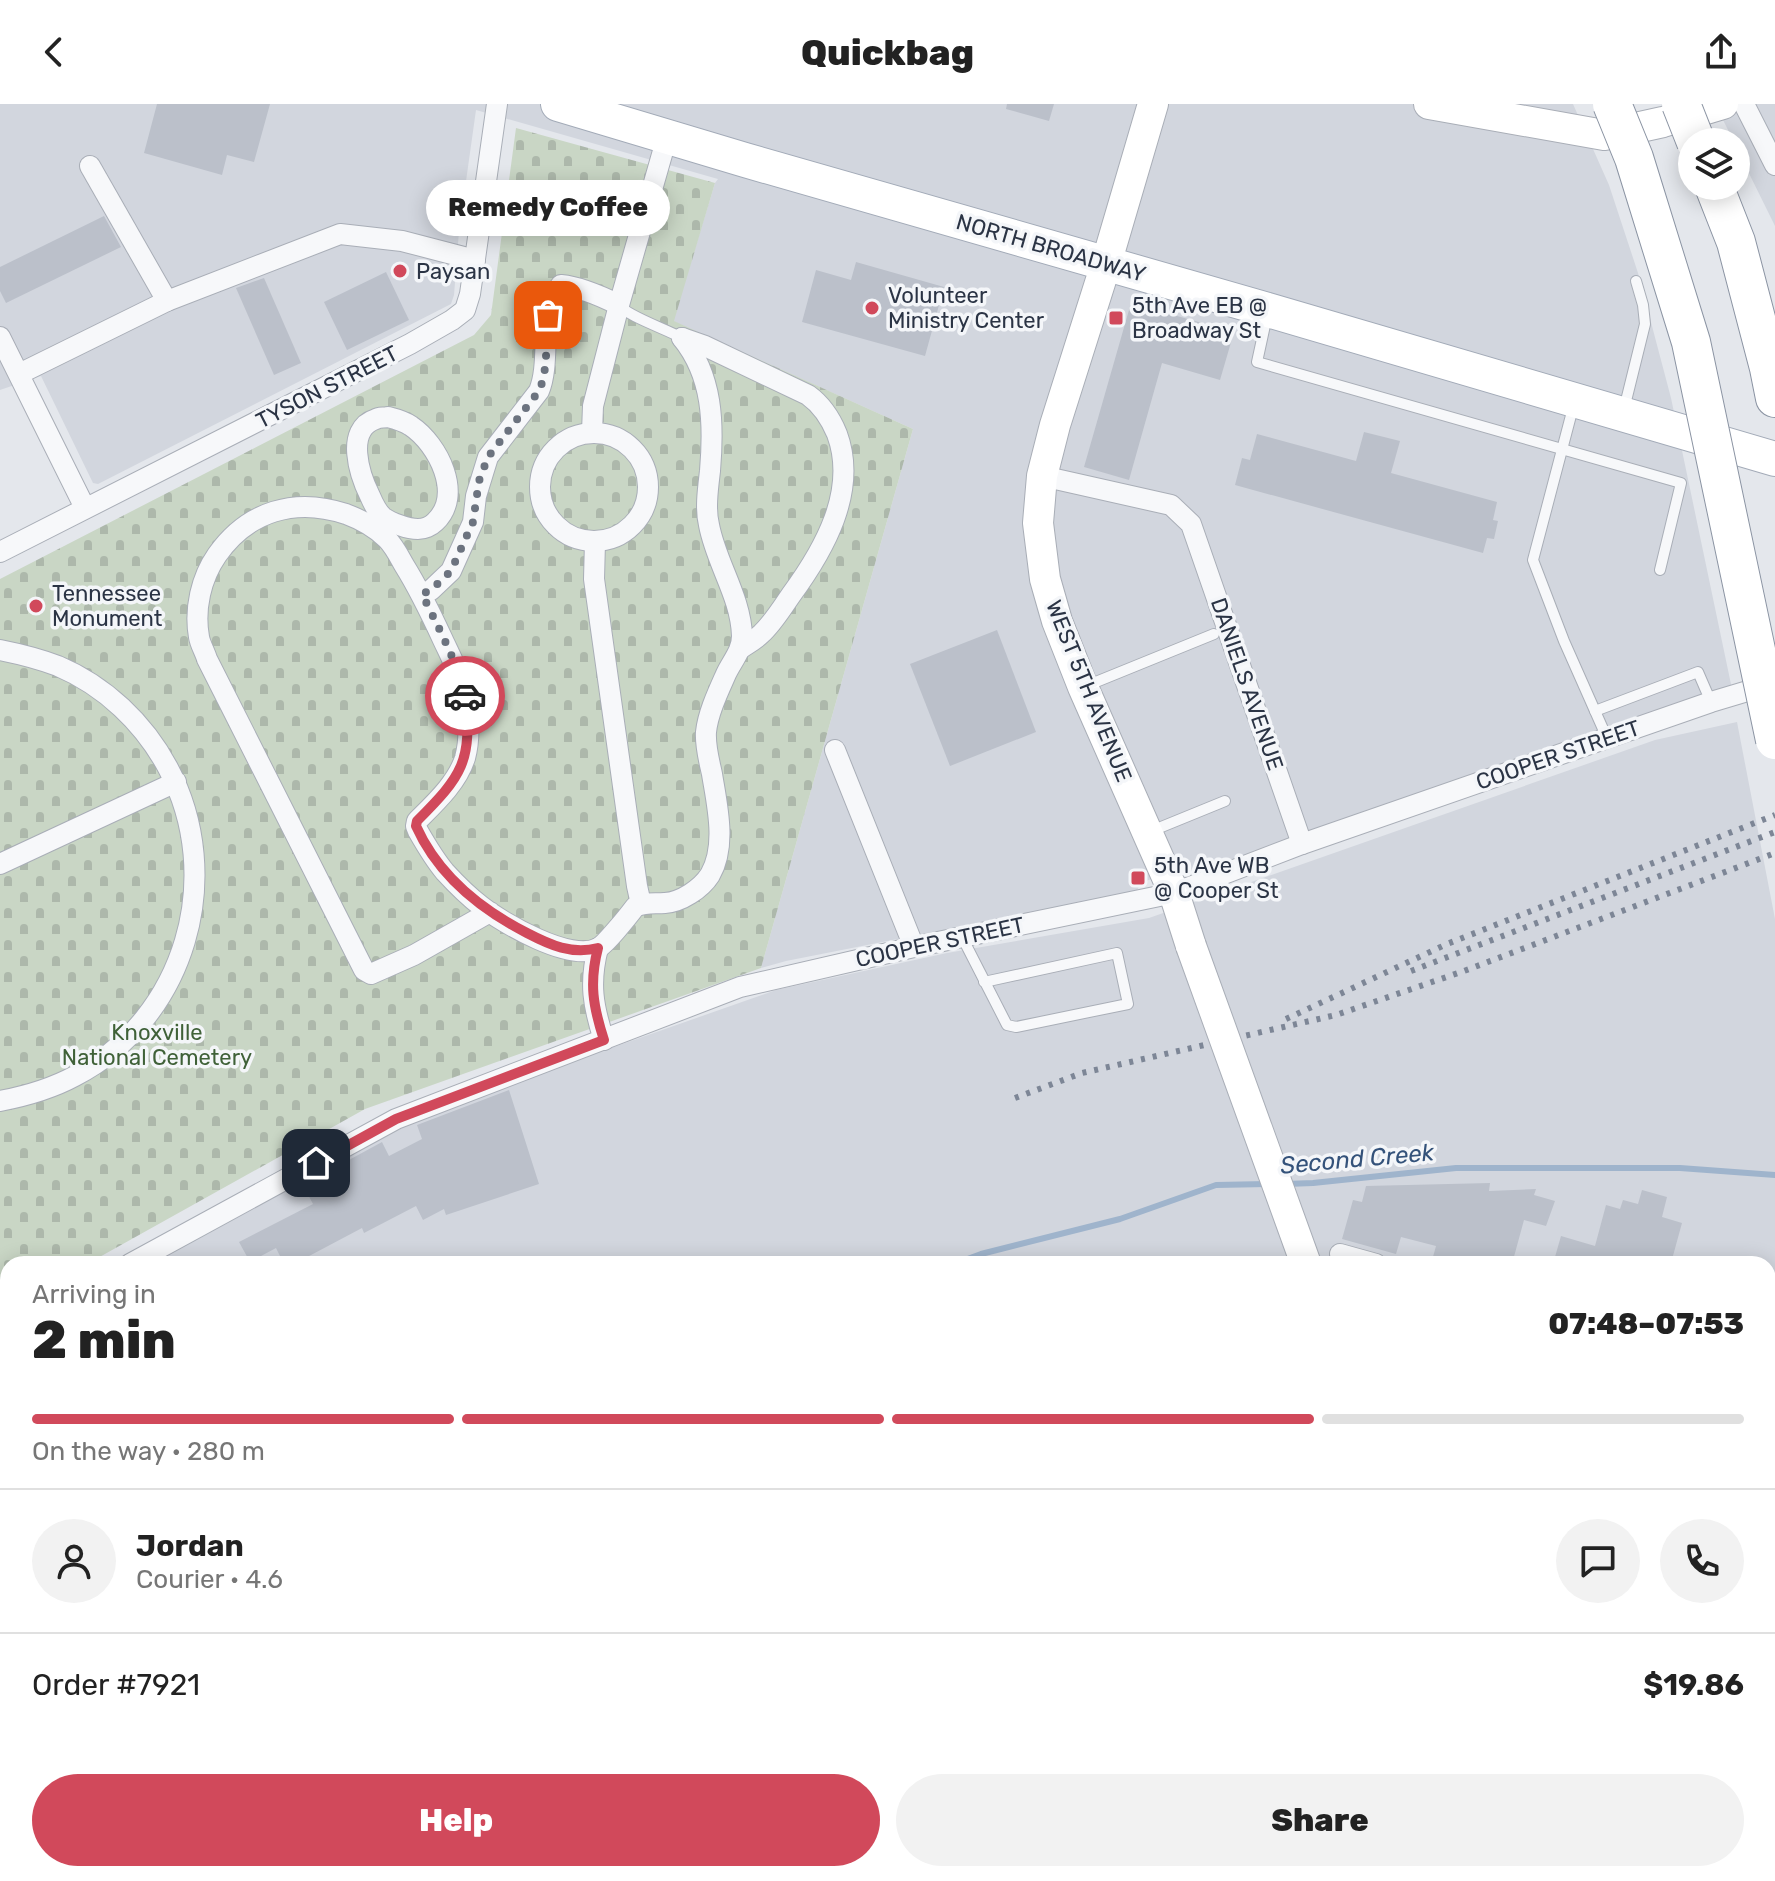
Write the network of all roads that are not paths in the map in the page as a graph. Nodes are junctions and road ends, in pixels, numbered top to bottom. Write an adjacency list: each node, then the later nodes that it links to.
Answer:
1 (497, 104): 14 (street, TYSON STREET)
2 (558, 104): 10 (main road, NORTH BROADWAY)
3 (1153, 104): 15 (street, WEST 5TH AVENUE)
4 (1429, 104): 7 (street)
5 (1612, 104): 44 (highway, bridge)
6 (1681, 104): 9 (highway, bridge)
7 (1723, 104)
8 (1744, 104): 11 (street)
9 (1690, 128)
10 (667, 137): 15 (main road, NORTH BROADWAY); 18 (street)
11 (1775, 165)
12 (90, 166): 17 (street)
13 (1720, 200): 23 (highway)
14 (475, 260): 17 (street); 30 (street, TYSON STREET)
15 (1106, 264): 19 (main road, NORTH BROADWAY); 29 (street, WEST 5TH AVENUE)
16 (1636, 281): 25 (lane)
17 (167, 301): 22 (street)
18 (619, 305): 21 (lane); 26 (street); 35 (street)
19 (1268, 310): 24 (main road, NORTH BROADWAY); 27 (lane)
20 (0, 337): 22 (street)
21 (682, 338): 37 (street); 37 (street)
22 (19, 374): 30 (street)
23 (1775, 398)
24 (1575, 401): 25 (main road, NORTH BROADWAY); 27 (lane)
25 (1622, 415): 28 (main road, NORTH BROADWAY)
26 (592, 432): 32 (street); 32 (street)
27 (1563, 448): 34 (lane); 42 (lane)
28 (1775, 459)
29 (1042, 476): 40 (street, WEST 5TH AVENUE); 49 (street, DANIELS AVENUE)
30 (85, 508): 33 (street, TYSON STREET)
31 (379, 522): 31 (street); 35 (street); 53 (street)
32 (595, 542): 52 (street)
33 (0, 552)
34 (1660, 570)
35 (422, 594): 53 (street)
36 (1214, 634): 40 (lane)
37 (740, 649): 52 (street)
38 (0, 650): 46 (street)
39 (1775, 683): 41 (street, COOPER STREET)
40 (1083, 687): 48 (street, WEST 5TH AVENUE)
41 (1711, 702): 42 (lane); 43 (street, COOPER STREET)
42 (1595, 711): 43 (lane)
43 (1607, 738): 49 (street, COOPER STREET)
44 (1775, 740)
45 (835, 750): 55 (street)
46 (176, 782): 50 (street); 59 (street)
47 (1225, 801): 48 (lane)
48 (1148, 833): 51 (street, WEST 5TH AVENUE)
49 (1302, 844): 51 (street, COOPER STREET)
50 (0, 864)
51 (1174, 893): 54 (street, COOPER STREET); 62 (street, WEST 5TH AVENUE, bridge)
52 (641, 904): 56 (street)
53 (490, 912): 56 (street)
54 (962, 937): 55 (street, COOPER STREET); 57 (lane)
55 (914, 947): 58 (street, COOPER STREET)
56 (598, 948): 58 (street)
57 (984, 982): 57 (lane)
58 (604, 1040): 61 (street, COOPER STREET)
59 (0, 1101)
60 (1340, 1254): 63 (street)
61 (145, 1256)
62 (1303, 1256)
63 (1347, 1256)

